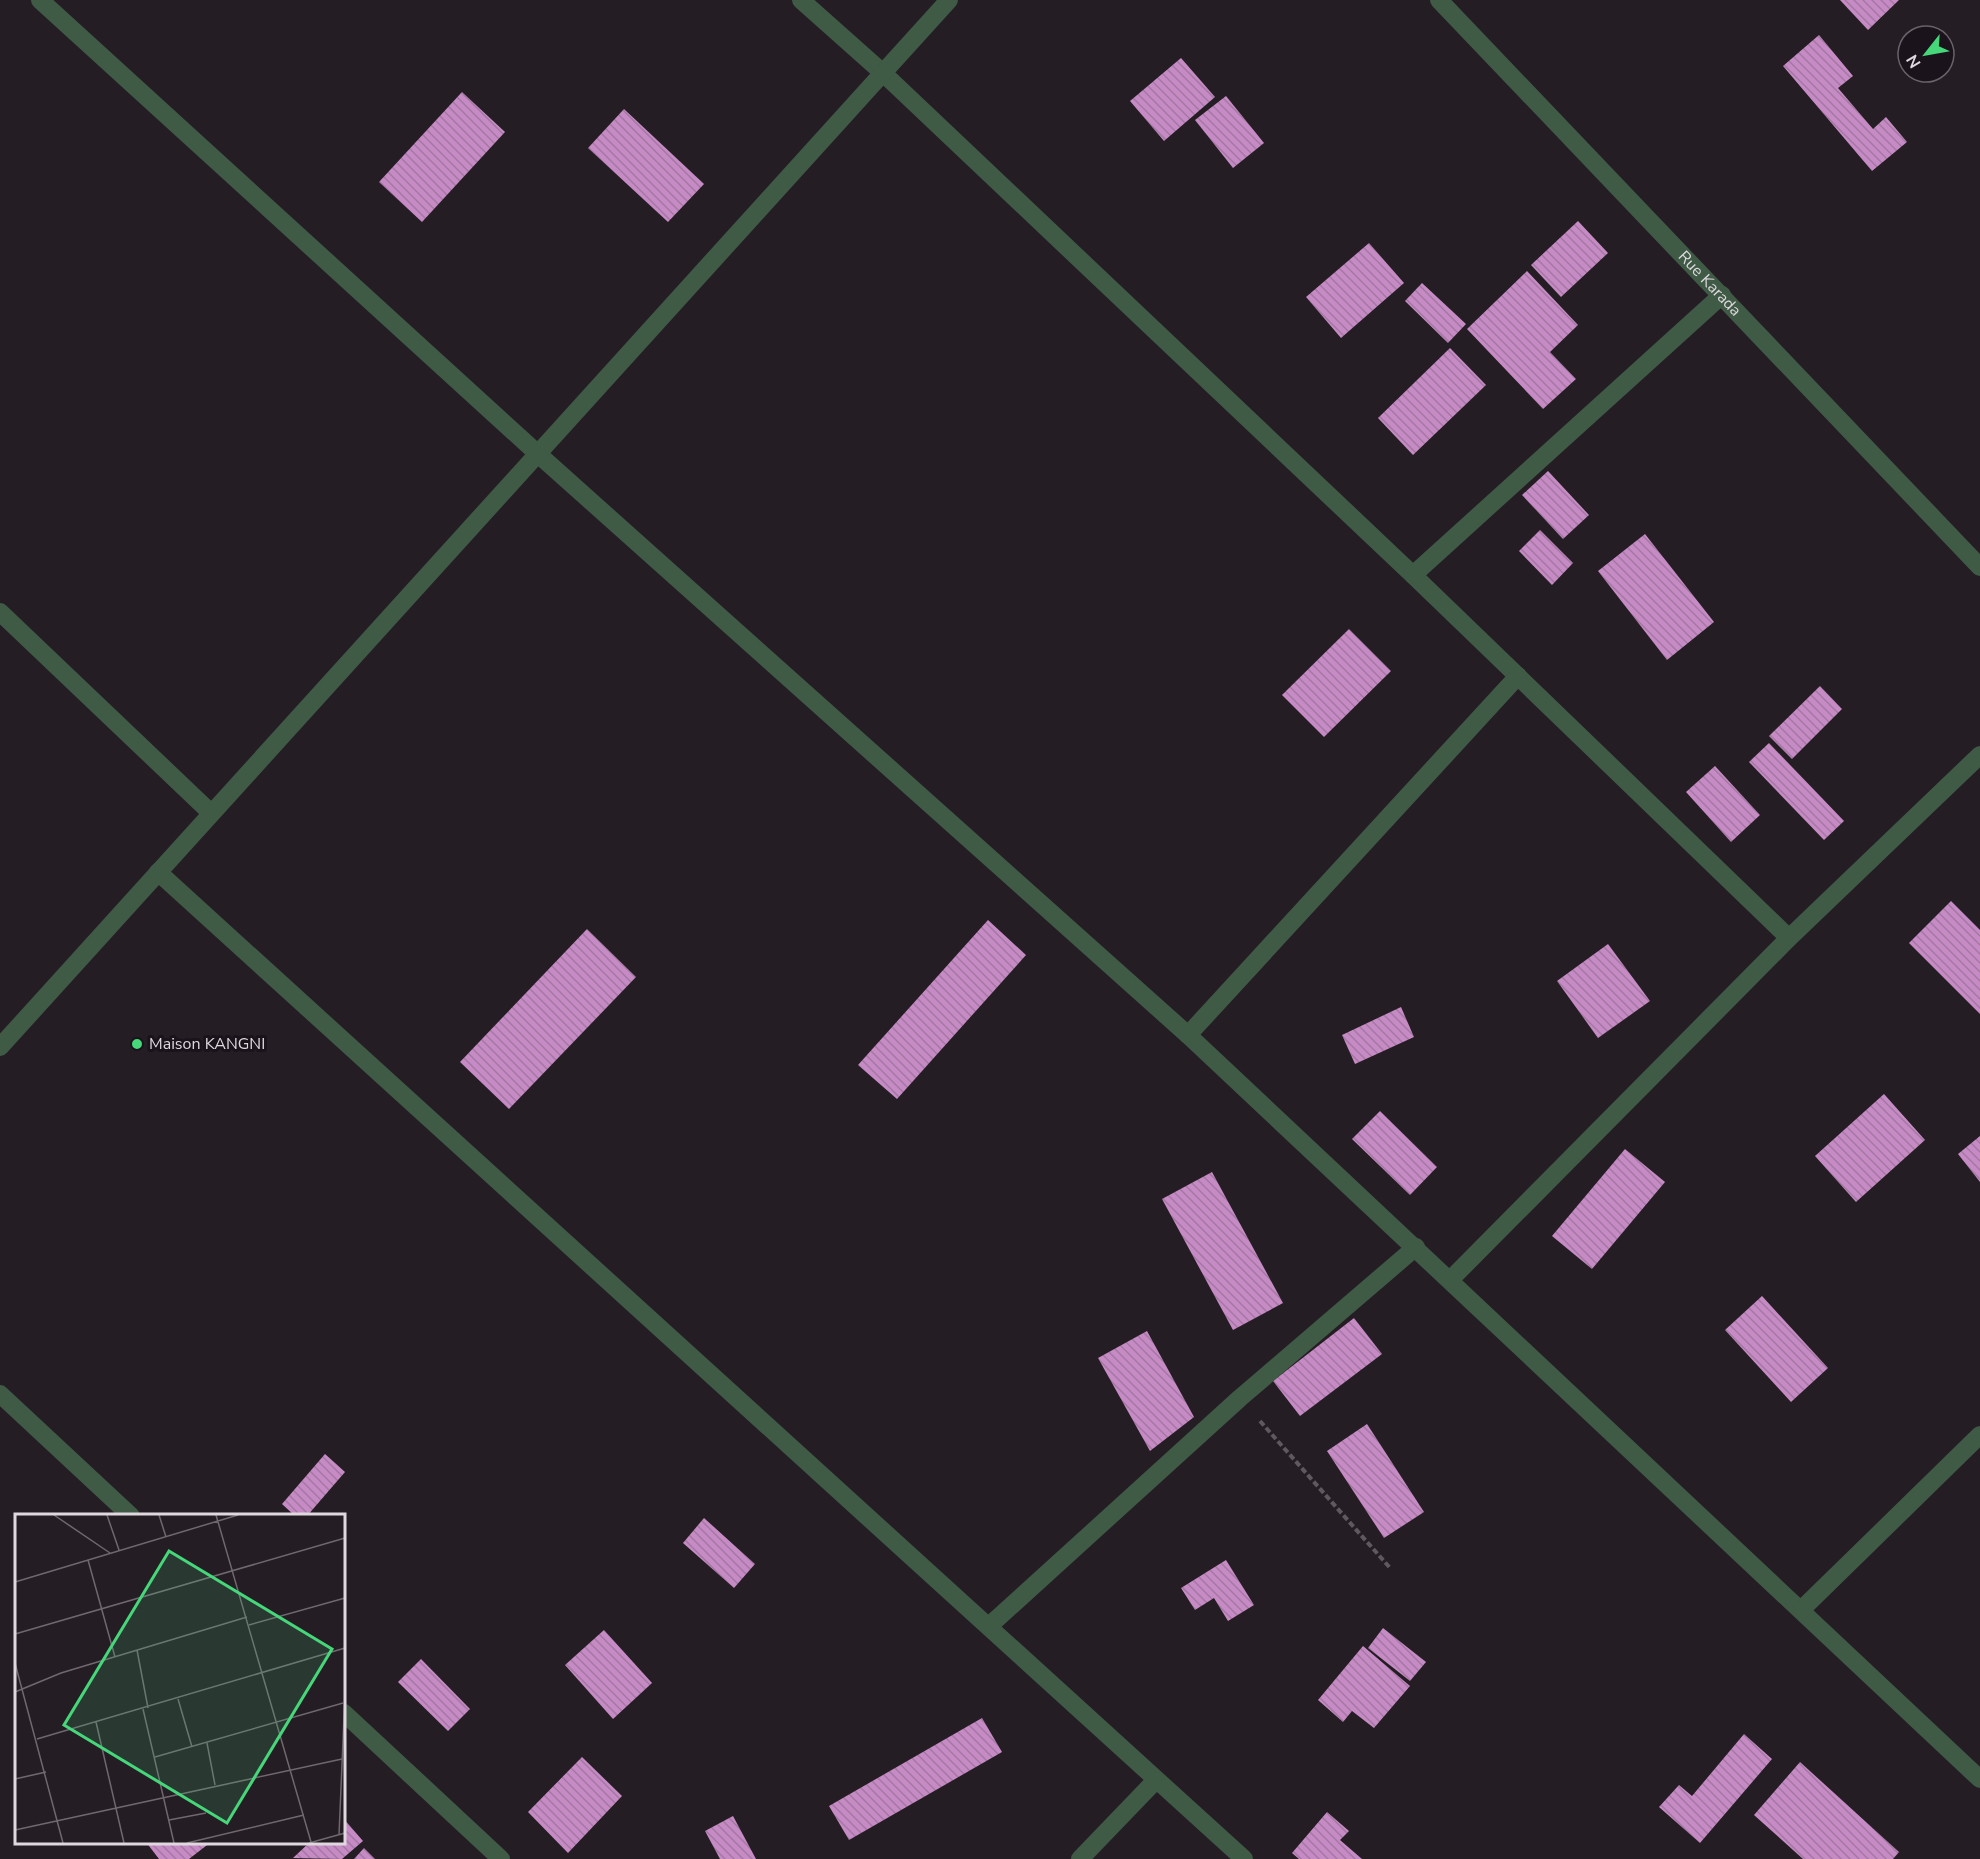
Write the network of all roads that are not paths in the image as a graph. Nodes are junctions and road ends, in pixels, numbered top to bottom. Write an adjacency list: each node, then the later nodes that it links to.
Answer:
1 (40, 0): 7 (street)
2 (801, 0): 5 (street)
3 (949, 0): 5 (street)
4 (1439, 0): 6 (street, Rue Karada)
5 (883, 73): 7 (street); 9 (street)
6 (1722, 295): 8 (street, Rue Karada); 9 (street)
7 (538, 453): 13 (street); 16 (street)
8 (1980, 567)
9 (1413, 575): 11 (street)
10 (0, 612): 13 (street)
11 (1518, 676): 15 (street); 16 (street)
12 (1980, 755): 15 (street)
13 (211, 813): 14 (street)
14 (158, 872): 17 (street); 24 (street)
15 (1789, 938): 19 (street)
16 (1188, 1035): 18 (street)
17 (0, 1047)
18 (1416, 1247): 19 (street); 24 (street)
19 (1450, 1280): 23 (street)
20 (0, 1394): 22 (street)
21 (1980, 1435): 23 (street)
22 (130, 1514)
23 (1801, 1610): 26 (street)
24 (989, 1626): 27 (street)
25 (345, 1714): 28 (street)
26 (1980, 1779)
27 (1156, 1780): 29 (street); 30 (street)
28 (501, 1859)
29 (1080, 1859)
30 (1244, 1859)

